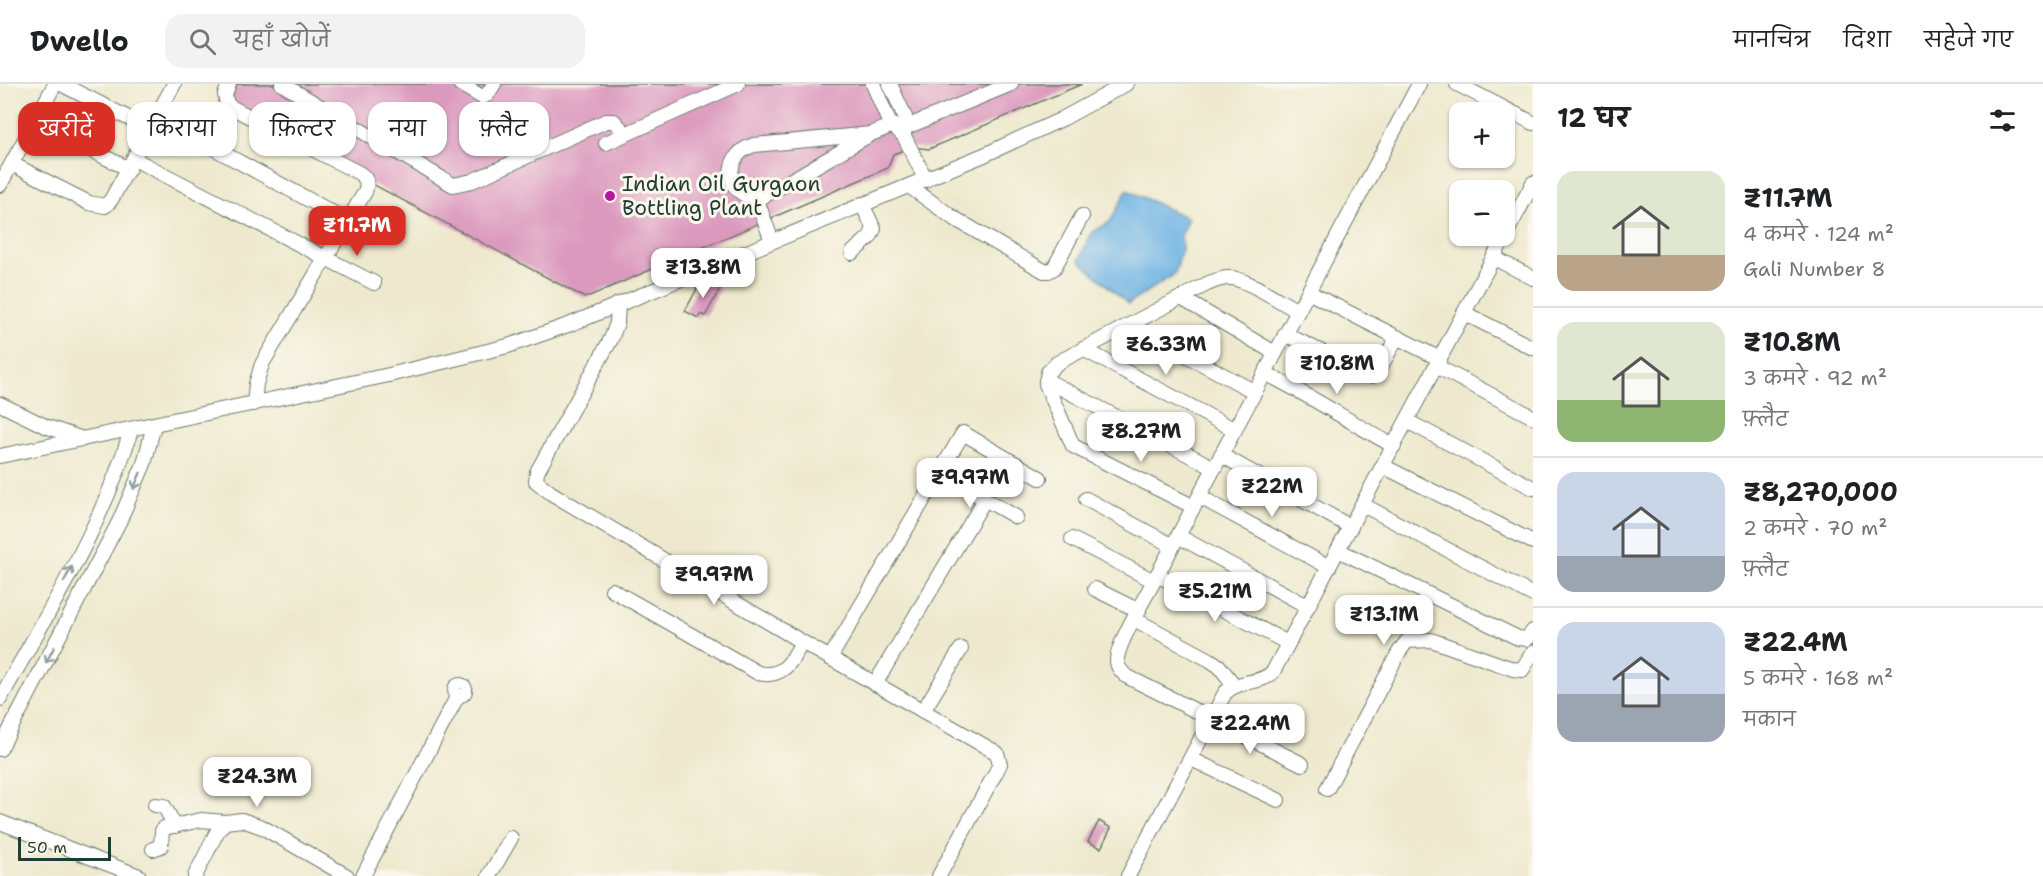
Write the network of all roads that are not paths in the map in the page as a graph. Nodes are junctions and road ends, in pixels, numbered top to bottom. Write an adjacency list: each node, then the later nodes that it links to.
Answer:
1 (55, 84): 15 (street)
2 (62, 84): 17 (street)
3 (174, 84): 16 (street)
4 (229, 84): 37 (street)
5 (282, 84): 20 (street)
6 (460, 84): 7 (street)
7 (494, 84)
8 (738, 84): 20 (street)
9 (873, 84): 19 (street)
10 (890, 84): 19 (street)
11 (1011, 84): 19 (street)
12 (1126, 84): 29 (street)
13 (1419, 84): 44 (street)
14 (1457, 84): 18 (street)
15 (45, 102)
16 (164, 102)
17 (127, 117)
18 (1533, 123)
19 (901, 130): 21 (street); 29 (street)
20 (626, 134): 22 (street)
21 (871, 134): 33 (street); 33 (street)
22 (606, 143)
23 (18, 153): 27 (street)
24 (113, 156): 28 (street)
25 (135, 156): 28 (street)
26 (228, 156): 37 (street)
27 (12, 164): 28 (street); 31 (street)
28 (131, 164): 40 (street)
29 (926, 180): 32 (street)
30 (1533, 183): 35 (street)
31 (0, 185)
32 (909, 186): 34 (street); 36 (street)
33 (756, 198): 38 (street)
34 (862, 204): 38 (street); 39 (street)
35 (1528, 204): 41 (street)
36 (1082, 216)
37 (348, 221): 40 (street)
38 (772, 241): 46 (street)
39 (852, 253)
40 (326, 258): 43 (street); 60 (street)
41 (1494, 258): 42 (street); 48 (street)
42 (1533, 278)
43 (374, 283)
44 (1308, 292): 47 (street); 51 (street)
45 (1181, 298): 47 (street); 49 (street); 54 (street)
46 (618, 304): 60 (street); 93 (street)
47 (1298, 311): 50 (street)
48 (1464, 313): 52 (street); 55 (street)
49 (1130, 325): 53 (street); 58 (street)
50 (1286, 334): 51 (street); 54 (street)
51 (1397, 337): 55 (street)
52 (1533, 348)
53 (1083, 350): 57 (street); 65 (street)
54 (1275, 353): 56 (street)
55 (1438, 363): 61 (street); 62 (street)
56 (1265, 373): 58 (street); 67 (street)
57 (1046, 380): 71 (street); 77 (street)
58 (1255, 392): 65 (street)
59 (0, 404): 66 (street)
60 (255, 404): 63 (street)
61 (1533, 417)
62 (1407, 421): 67 (street); 74 (street)
63 (154, 425): 64 (street); 104 (street, one-way to 104)
64 (131, 430): 66 (street); 101 (street, one-way to 64)
65 (1235, 430): 68 (street)
66 (85, 440): 69 (street)
67 (1394, 446): 70 (street)
68 (1221, 455): 71 (street); 80 (street)
69 (0, 456)
70 (1383, 466): 78 (street); 83 (street)
71 (1214, 468): 77 (street)
72 (939, 473): 73 (street); 76 (street); 97 (street)
73 (1040, 478)
74 (1533, 488)
75 (1086, 499): 82 (street)
76 (985, 500): 79 (street); 98 (street)
77 (1197, 502): 82 (street); 85 (street)
78 (1362, 505): 80 (street); 89 (street)
79 (1016, 518)
80 (1351, 526): 84 (street)
81 (1072, 539): 86 (street)
82 (1175, 541): 86 (street); 90 (street)
83 (1533, 542)
84 (1338, 550): 85 (street); 92 (street)
85 (1329, 567): 90 (street)
86 (1155, 578): 91 (street); 94 (street)
87 (1095, 589): 91 (street)
88 (612, 590): 93 (street)
89 (1533, 595)
90 (1307, 606): 94 (street)
91 (1136, 615): 99 (street); 103 (street)
92 (1533, 631)
93 (802, 642): 97 (street)
94 (1288, 643): 99 (street)
95 (961, 649): 102 (street)
96 (1533, 652): 107 (street)
97 (830, 658): 98 (street)
98 (875, 684): 102 (street)
99 (1235, 686): 103 (street)
100 (458, 695): 118 (street)
101 (0, 699)
102 (923, 711): 120 (street)
103 (1212, 719): 105 (street); 106 (street)
104 (0, 749)
105 (1191, 759): 108 (street); 121 (street)
106 (1302, 764)
107 (1327, 789)
108 (1278, 800)
109 (155, 805): 112 (street)
110 (0, 822): 115 (street)
111 (225, 822): 112 (street); 116 (street); 117 (street)
112 (175, 826): 114 (street)
113 (511, 838): 119 (street)
114 (153, 849)
115 (139, 876)
116 (195, 876)
117 (347, 876)
118 (363, 876)
119 (489, 876)
120 (939, 876)
121 (1128, 876)

